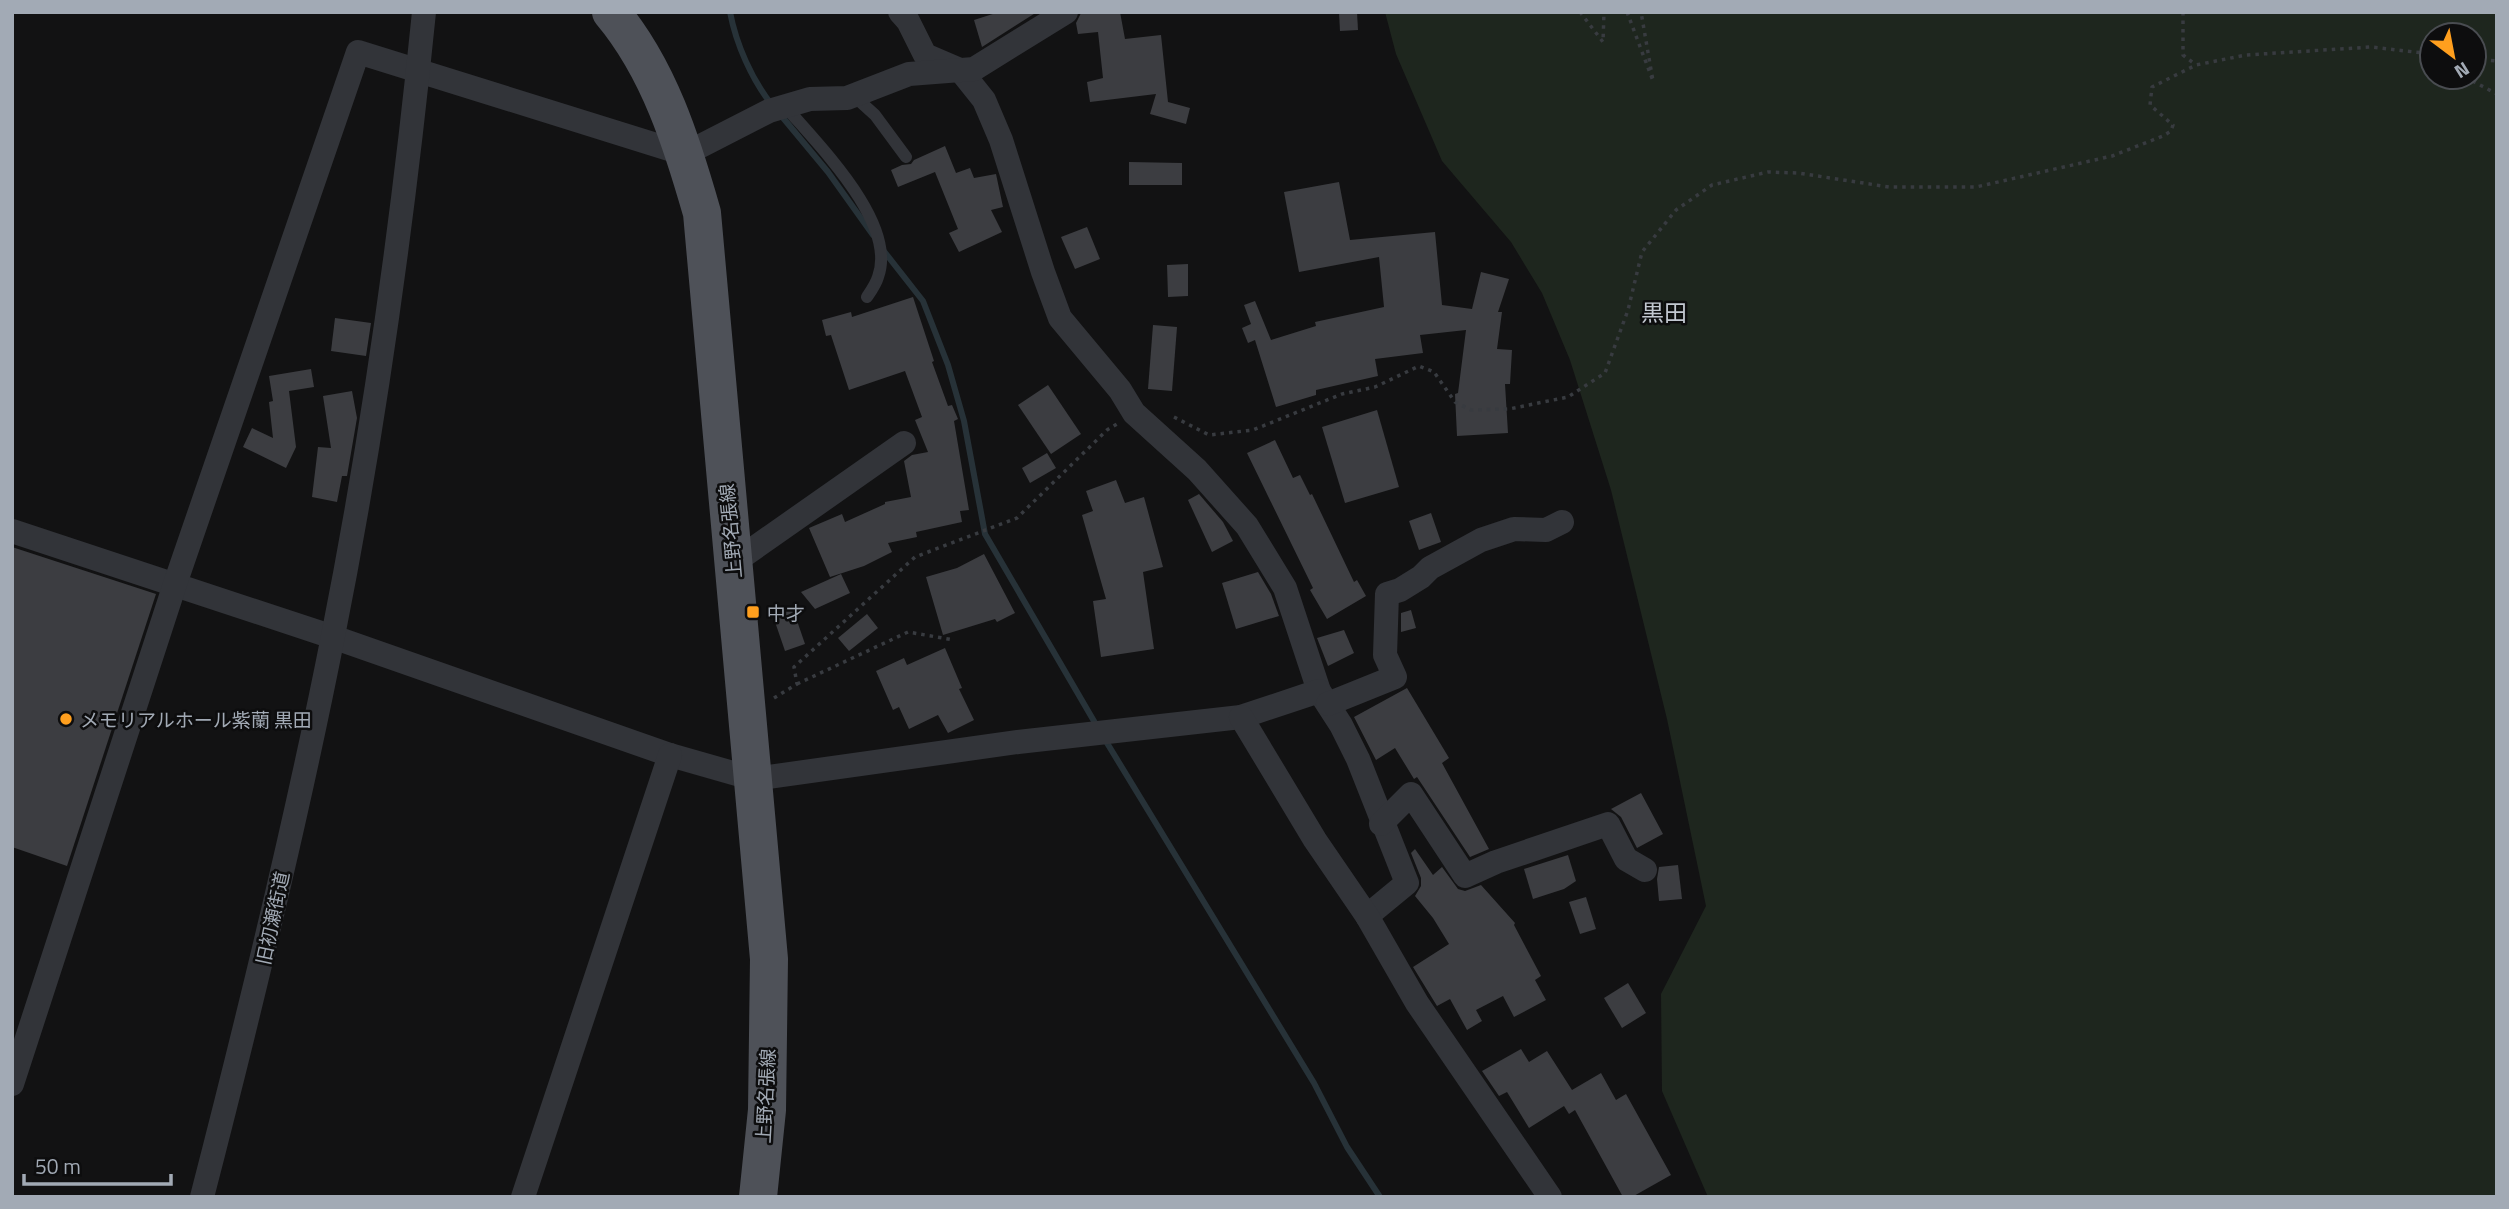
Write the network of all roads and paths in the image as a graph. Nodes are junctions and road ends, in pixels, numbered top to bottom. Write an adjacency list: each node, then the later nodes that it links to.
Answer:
1 (425, 12): 12 (street, 旧初瀬街道)
2 (611, 12): 16 (main road, 上野名張線)
3 (900, 12): 13 (street)
4 (1066, 12): 13 (street)
5 (1580, 12): 6 (path)
6 (1604, 12)
7 (1628, 12): 8 (path)
8 (1641, 12)
9 (2183, 12): 11 (path)
10 (2418, 52): 11 (path)
11 (2196, 65): 19 (path)
12 (418, 70): 16 (street); 24 (street); 25 (street, 旧初瀬街道)
13 (960, 70): 14 (street); 19 (street)
14 (854, 96): 15 (street); 17 (lane)
15 (777, 109): 16 (street); 18 (lane)
16 (685, 154): 23 (main road, 上野名張線)
17 (906, 157)
18 (867, 297)
19 (1134, 414): 27 (path); 28 (street)
20 (904, 443): 23 (street)
21 (1562, 522): 28 (street)
22 (12, 531): 24 (street)
23 (733, 563): 29 (main road, 上野名張線)
24 (175, 584): 25 (street); 36 (street)
25 (333, 637): 31 (street); 37 (street, 旧初瀬街道)
26 (954, 640): 27 (path)
27 (797, 684): 29 (path)
28 (1324, 697): 30 (street); 33 (street)
29 (746, 714): 32 (main road, 上野名張線)
30 (1241, 717): 32 (street); 35 (street)
31 (670, 755): 32 (street); 38 (street)
32 (754, 779): 39 (main road, 上野名張線)
33 (1381, 824): 34 (street); 35 (street)
34 (1645, 870)
35 (1367, 916): 40 (street)
36 (12, 1084)
37 (202, 1197)
38 (523, 1197)
39 (758, 1197)
40 (1550, 1197)

